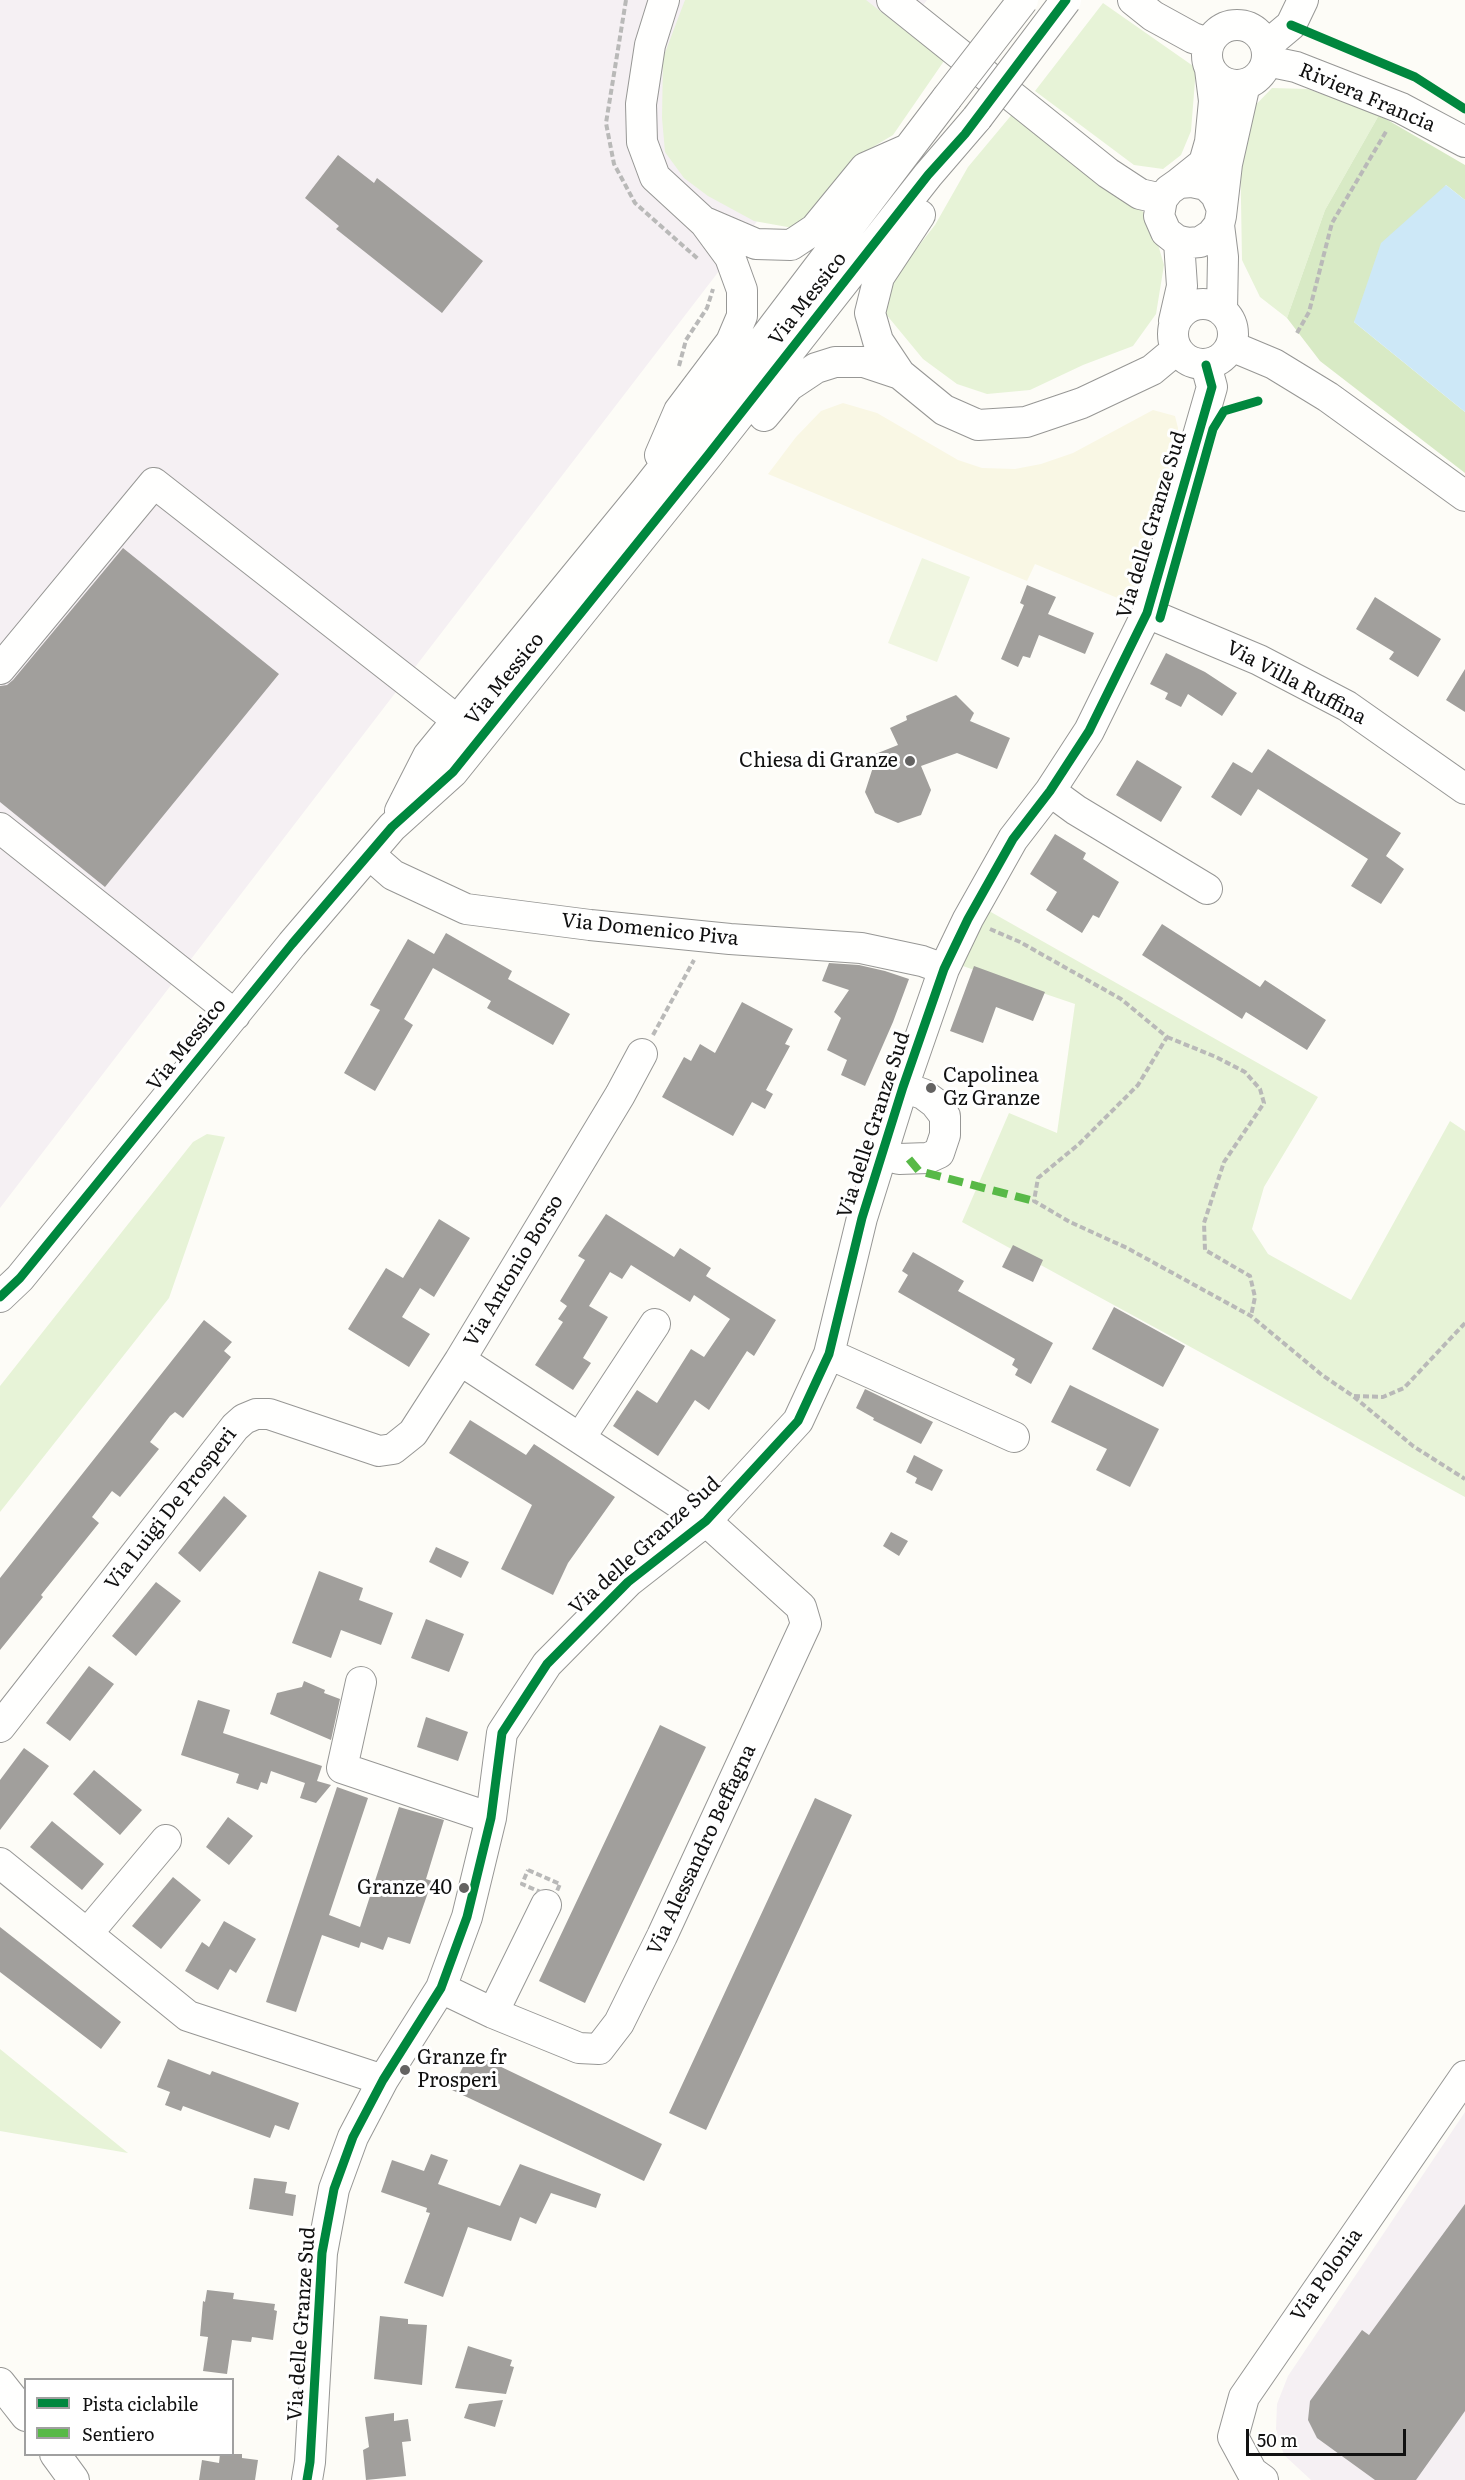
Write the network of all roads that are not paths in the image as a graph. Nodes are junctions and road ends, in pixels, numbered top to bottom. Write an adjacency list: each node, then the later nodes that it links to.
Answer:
1 (664, 0): 16 (street)
2 (892, 0): 14 (street)
3 (1023, 0): 13 (street, Via Messico, bridge)
4 (1066, 0): 11 (street, Via Messico, bridge)
5 (1133, 0): 9 (street)
6 (1303, 0): 8 (street)
7 (1240, 13): 8 (street); 9 (street)
8 (1267, 53): 10 (street); 12 (street, Riviera Francia)
9 (1209, 56): 10 (street); 14 (street)
10 (1245, 84): 15 (street)
11 (971, 126): 22 (street); 23 (street, Via Messico)
12 (1465, 142)
13 (910, 147): 16 (street); 24 (street, Via Messico)
14 (1170, 191): 15 (street); 17 (street)
15 (1220, 216): 17 (street); 18 (street)
16 (705, 222): 24 (street)
17 (1166, 232): 19 (street)
18 (1222, 311): 19 (street); 20 (street)
19 (1175, 336): 21 (street); 22 (street)
20 (1231, 346): 21 (street); 25 (street)
21 (1206, 365): 26 (street, Via delle Granze Sud)
22 (900, 374): 23 (street)
23 (708, 455): 31 (street, Via Messico)
24 (645, 491): 28 (street, Via Messico)
25 (1465, 496)
26 (1147, 613): 29 (street, Via Villa Ruffina); 30 (street, Via delle Granze Sud)
27 (0, 669): 28 (street)
28 (457, 720): 31 (street, Via Messico)
29 (1465, 789)
30 (1050, 791): 34 (street); 35 (street, Via delle Granze Sud)
31 (392, 827): 33 (street, Via Messico)
32 (0, 828): 36 (street)
33 (369, 854): 35 (street, Via Domenico Piva); 36 (street, Via Messico)
34 (1207, 889)
35 (944, 969): 38 (street, Via delle Granze Sud)
36 (235, 1015): 40 (street, Via Messico)
37 (642, 1054): 44 (street, Via Antonio Borso)
38 (903, 1087): 39 (street, Via delle Granze Sud); 39 (street, Via delle Granze Sud)
39 (882, 1155): 43 (street, Via delle Granze Sud)
40 (10, 1287): 41 (street, Via Messico)
41 (0, 1310)
42 (655, 1324): 46 (street)
43 (829, 1354): 45 (street); 47 (street, Via delle Granze Sud)
44 (460, 1360): 46 (street, Via Antonio Borso); 49 (street, Via Luigi De Prosperi)
45 (1014, 1437)
46 (580, 1438): 47 (street, Via Antonio Borso)
47 (706, 1521): 50 (street, Via delle Granze Sud); 56 (street, Via Alessandro Beffagna)
48 (360, 1682): 50 (street)
49 (0, 1727)
50 (491, 1818): 55 (street, Via delle Granze Sud)
51 (166, 1840): 54 (street)
52 (0, 1863): 54 (street)
53 (546, 1905): 56 (street)
54 (87, 1934): 58 (street)
55 (441, 1988): 56 (street, Via Alessandro Beffagna); 58 (street, Via delle Granze Sud)
56 (493, 2013)
57 (1465, 2076): 64 (street, Via Polonia)
58 (383, 2080): 63 (street, Via delle Granze Sud)
59 (0, 2383): 60 (street)
60 (24, 2413)
61 (56, 2456): 62 (street)
62 (74, 2480)
63 (307, 2480)
64 (1263, 2480)

